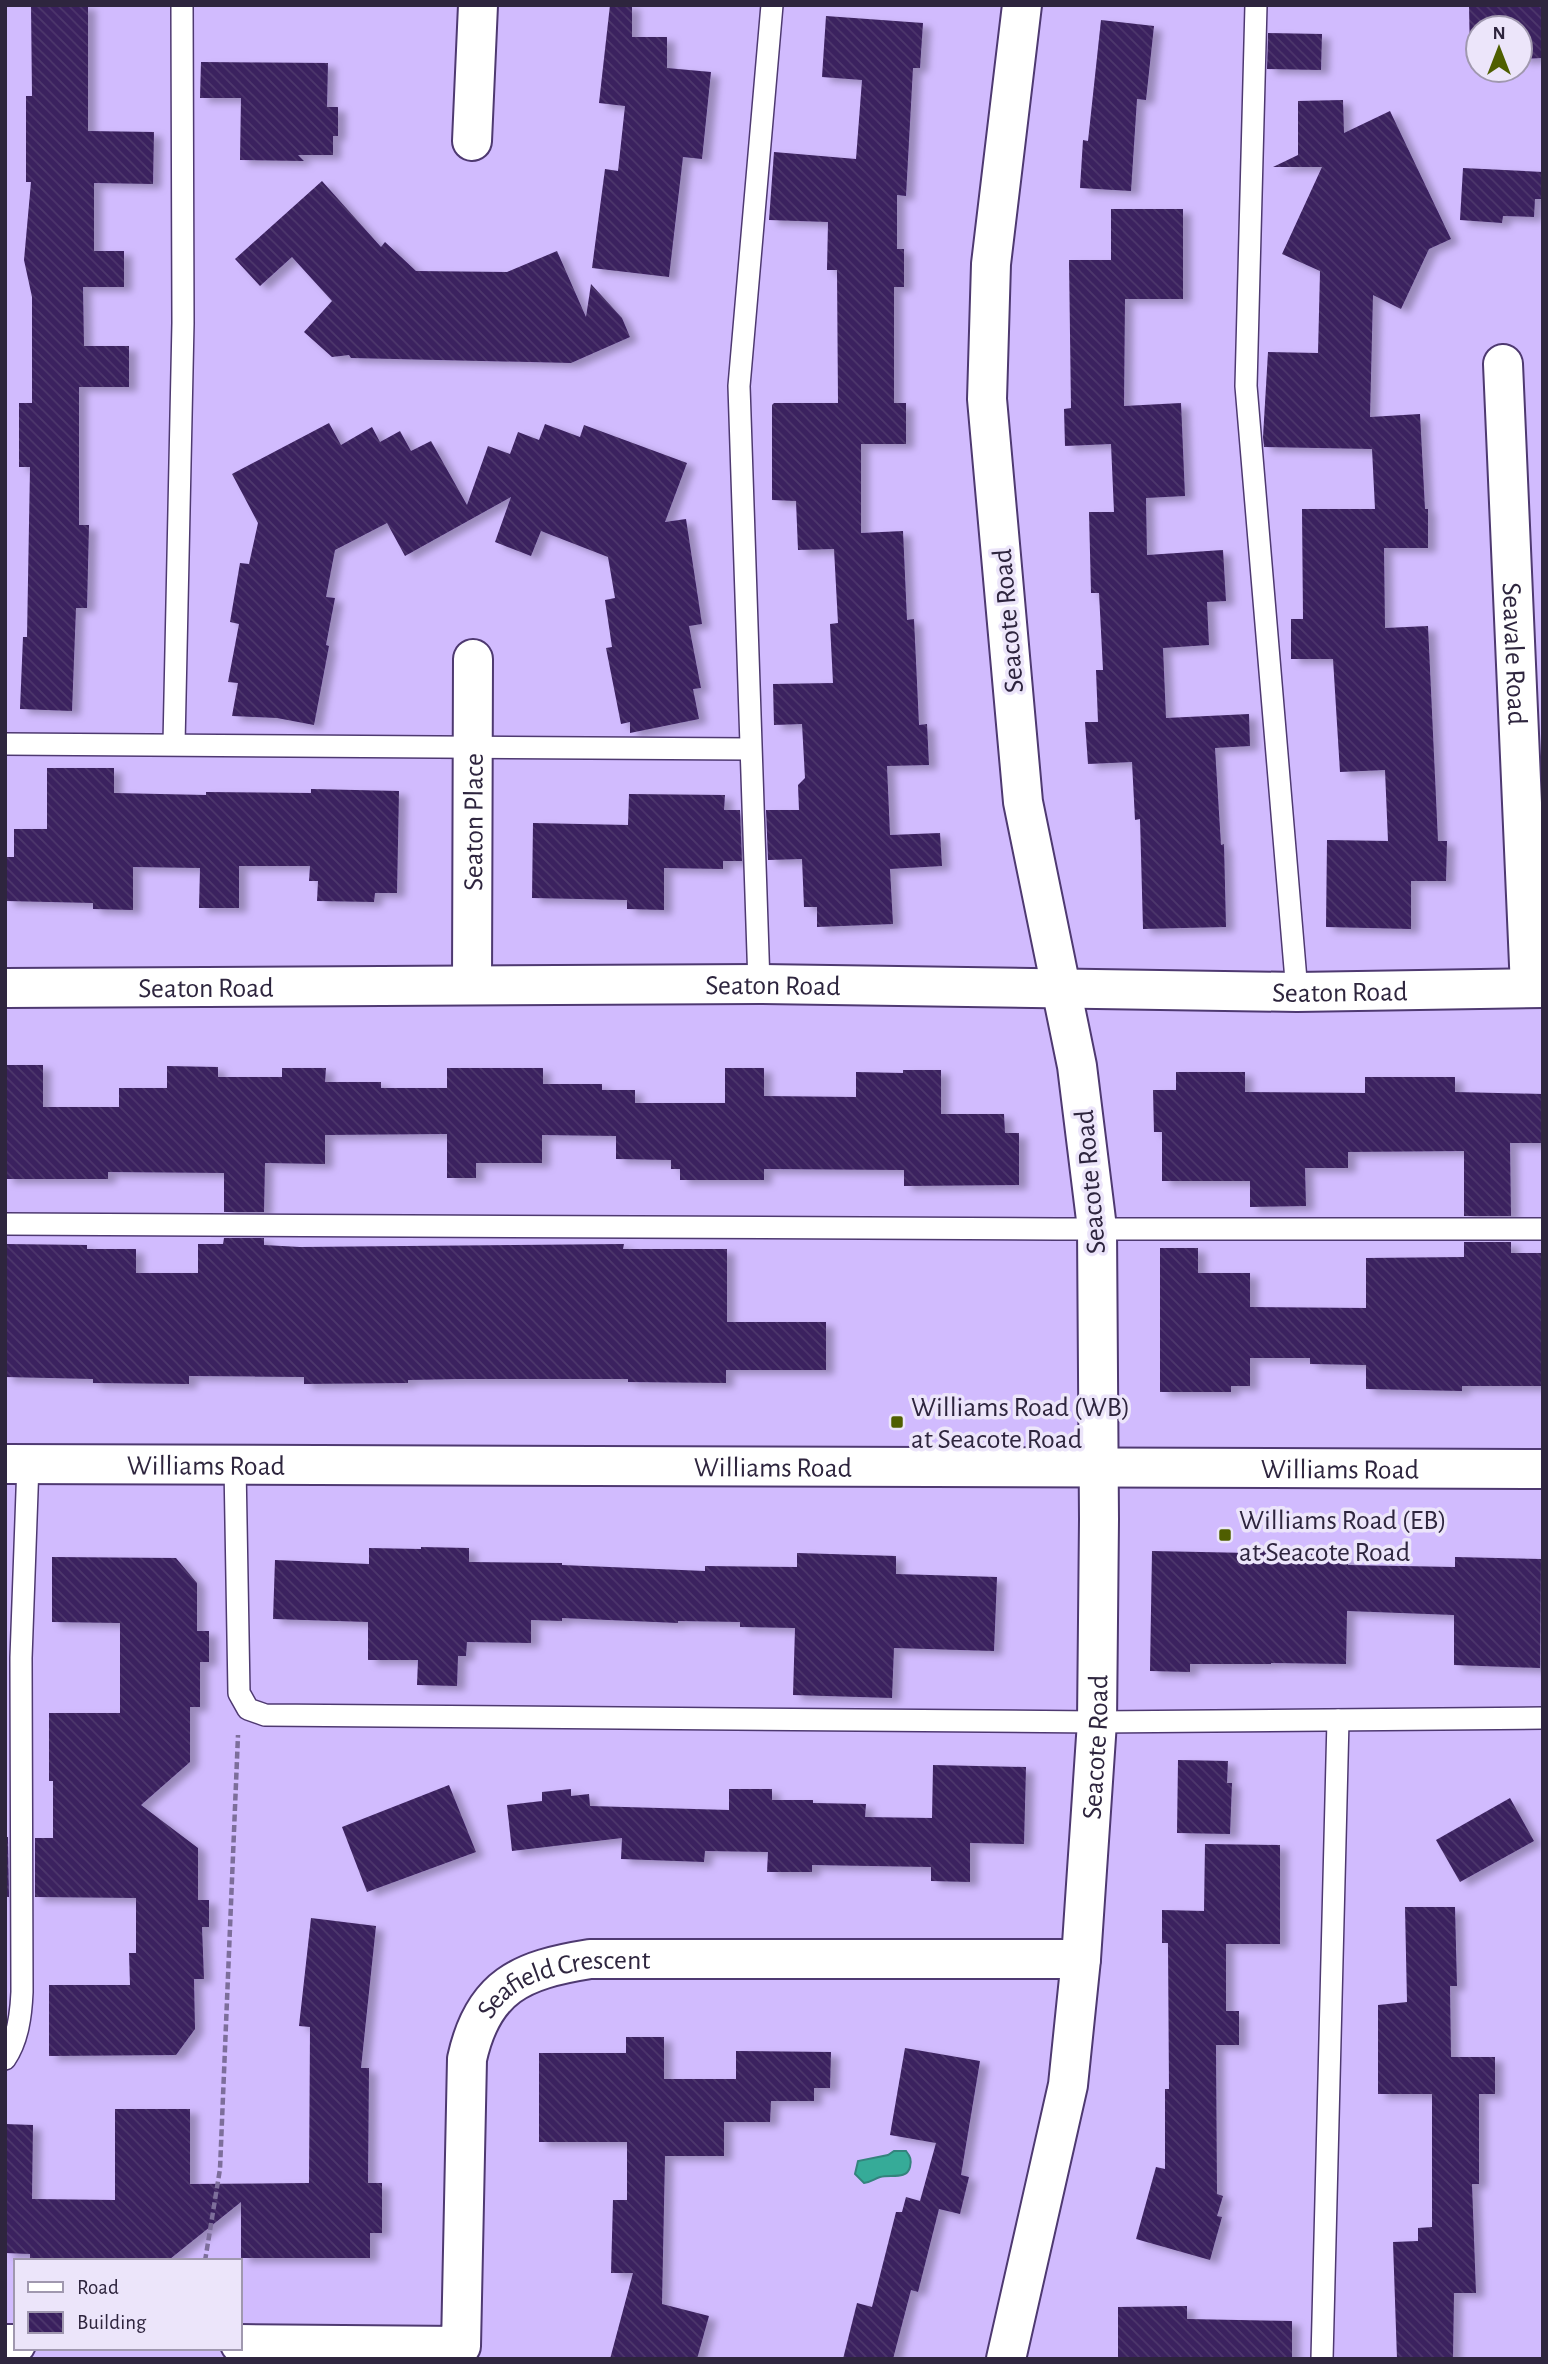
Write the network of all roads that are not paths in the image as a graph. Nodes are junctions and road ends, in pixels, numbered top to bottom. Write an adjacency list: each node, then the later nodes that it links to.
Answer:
1 (182, 5): 10 (lane)
2 (478, 5): 6 (street)
3 (772, 5): 12 (lane)
4 (1022, 5): 17 (street, Seacote Road)
5 (1256, 5): 18 (lane)
6 (472, 141)
7 (1503, 364): 16 (street, Seavale Road)
8 (473, 659): 11 (street, Seaton Place)
9 (5, 744): 10 (lane)
10 (174, 744): 11 (lane)
11 (473, 747): 12 (lane); 14 (street, Seaton Place)
12 (750, 748): 13 (lane)
13 (759, 984): 14 (street, Seaton Road); 17 (street, Seaton Road)
14 (472, 985): 15 (street, Seaton Road)
15 (5, 988)
16 (1536, 988): 18 (street, Seaton Road)
17 (1060, 989): 18 (street, Seaton Road); 20 (street, Seacote Road)
18 (1297, 992)
19 (5, 1224): 20 (lane)
20 (1097, 1228): 21 (lane); 24 (street, Seacote Road)
21 (1543, 1229)
22 (17, 1464): 23 (street, Williams Road); 30 (lane)
23 (236, 1465): 24 (street, Williams Road); 28 (lane)
24 (1099, 1467): 25 (street, Williams Road); 28 (street, Seacote Road)
25 (1543, 1469)
26 (1543, 1718): 27 (lane)
27 (1338, 1720): 28 (lane); 33 (lane)
28 (1097, 1722): 29 (street, Seacote Road)
29 (1081, 1959): 31 (street, Seafield Crescent); 32 (street, Seacote Road)
30 (5, 2059)
31 (242, 2344)
32 (1006, 2359)
33 (1322, 2359)

